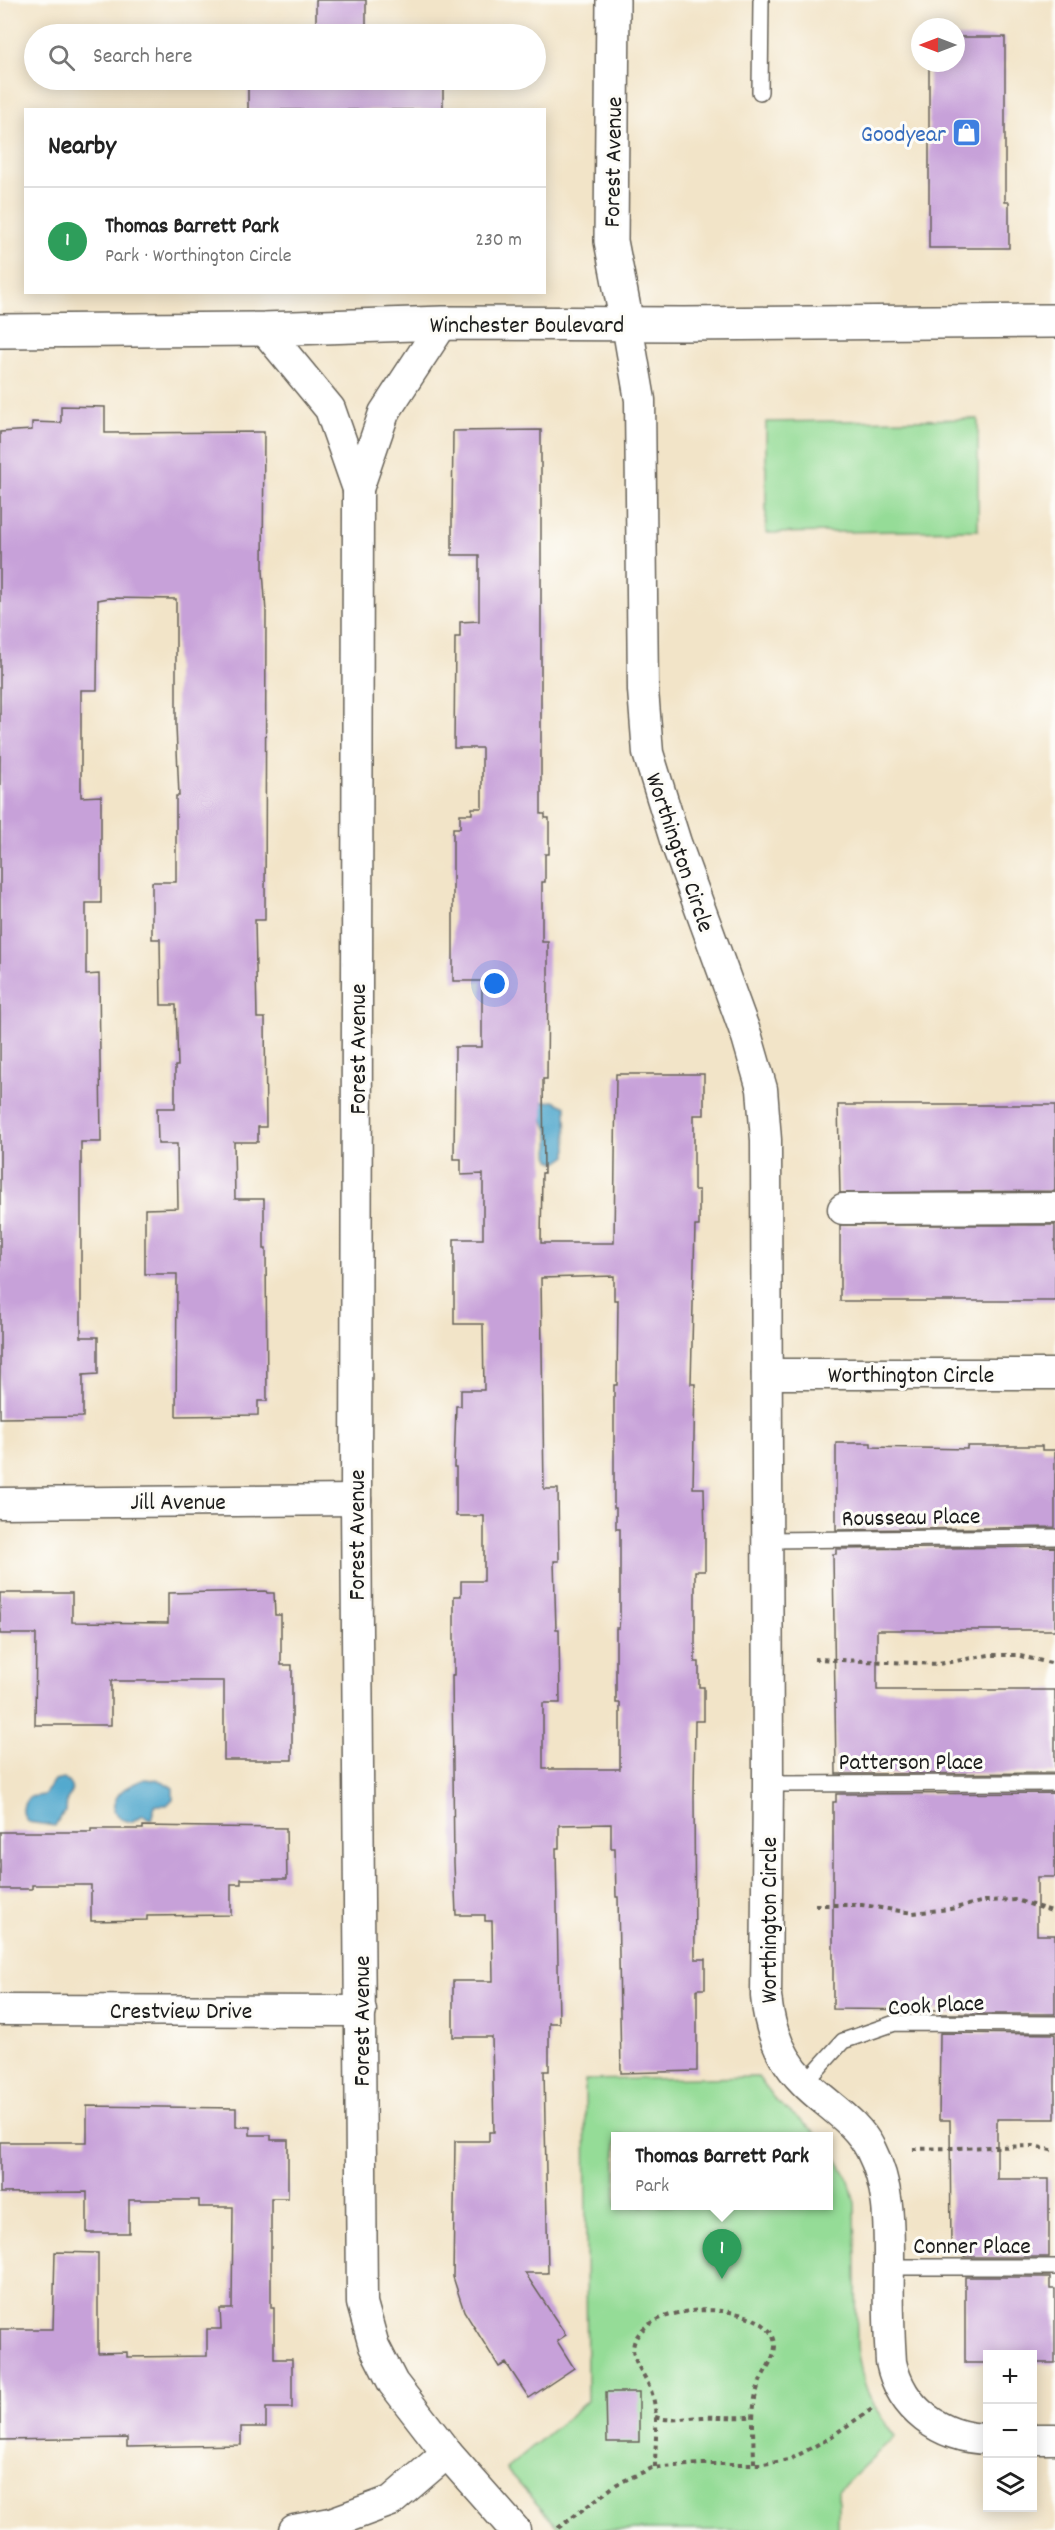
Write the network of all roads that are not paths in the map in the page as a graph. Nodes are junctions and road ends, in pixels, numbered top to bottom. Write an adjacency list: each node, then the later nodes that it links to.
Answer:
1 (613, 0): 6 (main road, Forest Avenue)
2 (761, 0): 3 (lane)
3 (760, 92)
4 (1055, 321): 6 (main road, Winchester Boulevard)
5 (443, 322): 6 (main road, Winchester Boulevard); 7 (main road, Winchester Boulevard); 9 (street, Forest Avenue)
6 (627, 324): 12 (street, Worthington Circle)
7 (264, 329): 8 (main road, Winchester Boulevard); 9 (street, Forest Avenue)
8 (0, 331)
9 (358, 489): 14 (street, Forest Avenue)
10 (1055, 1208): 11 (street)
11 (843, 1209)
12 (767, 1374): 13 (street, Worthington Circle); 17 (street, Worthington Circle)
13 (1055, 1374)
14 (356, 1500): 15 (street, Jill Avenue); 21 (street, Forest Avenue)
15 (0, 1503)
16 (1055, 1537): 17 (lane, Rousseau Place)
17 (768, 1540): 19 (street, Worthington Circle)
18 (1055, 1783): 19 (lane, Patterson Place)
19 (768, 1784): 23 (street, Worthington Circle)
20 (0, 2010): 21 (street, Crestview Drive)
21 (362, 2011): 29 (street, Forest Avenue)
22 (1055, 2024): 23 (lane, Cook Place)
23 (805, 2083): 24 (street, Worthington Circle)
24 (889, 2267): 25 (lane, Conner Place); 26 (street, Worthington Circle)
25 (1055, 2267)
26 (983, 2439)
27 (1037, 2439): 28 (street)
28 (1055, 2439)
29 (447, 2453): 30 (street); 31 (street, Forest Avenue)
30 (294, 2530)
31 (515, 2530)

